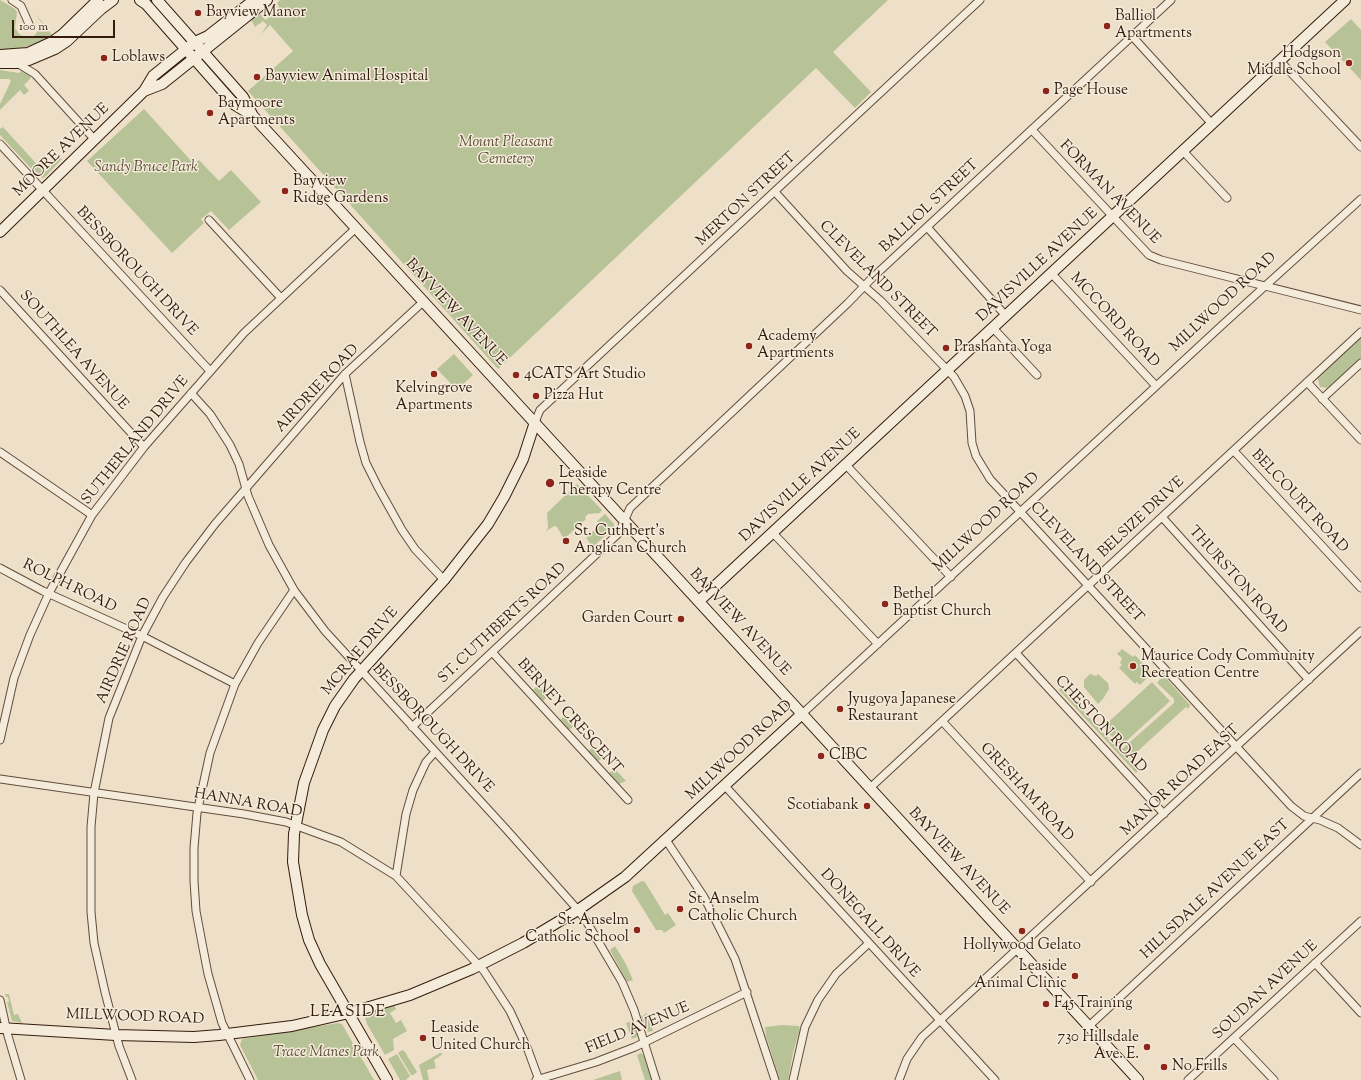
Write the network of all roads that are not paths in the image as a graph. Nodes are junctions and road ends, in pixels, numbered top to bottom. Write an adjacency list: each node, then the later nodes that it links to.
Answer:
1 (12, 0): 12 (street)
2 (98, 0): 17 (street)
3 (113, 0): 21 (street)
4 (140, 0): 15 (street, BAYVIEW AVENUE)
5 (156, 0): 14 (street, BAYVIEW AVENUE)
6 (254, 0): 11 (street, MOORE AVENUE)
7 (267, 0): 11 (street, MOORE AVENUE)
8 (980, 0): 31 (street, MERTON STREET)
9 (1171, 0): 13 (street, BALLIOL STREET)
10 (1345, 0): 19 (street, DAVISVILLE AVENUE)
11 (245, 12): 14 (street, MOORE AVENUE); 16 (street, MOORE AVENUE)
12 (29, 24)
13 (1132, 36): 24 (street); 25 (street, BALLIOL STREET)
14 (196, 42): 15 (street, MOORE AVENUE); 16 (street, BAYVIEW AVENUE)
15 (186, 49): 18 (street, BAYVIEW AVENUE); 22 (street, MOORE AVENUE)
16 (204, 51): 18 (street, MOORE AVENUE); 23 (street, BAYVIEW AVENUE)
17 (0, 54)
18 (194, 58): 22 (street, MOORE AVENUE); 23 (street, BAYVIEW AVENUE)
19 (1280, 61): 24 (street, DAVISVILLE AVENUE); 28 (street)
20 (0, 63): 21 (street)
21 (17, 63): 26 (street)
22 (144, 91): 26 (street, MOORE AVENUE)
23 (253, 116): 36 (street, BAYVIEW AVENUE)
24 (1212, 124): 29 (street, DAVISVILLE AVENUE)
25 (1032, 130): 34 (street, FORMAN AVENUE); 37 (street, BALLIOL STREET)
26 (94, 140): 30 (street, MOORE AVENUE)
27 (0, 144): 30 (street, BESSBOROUGH DRIVE)
28 (1361, 147)
29 (1183, 152): 32 (street); 34 (street, DAVISVILLE AVENUE)
30 (44, 190): 38 (street, MOORE AVENUE); 51 (street, BESSBOROUGH DRIVE)
31 (774, 192): 40 (street, CLEVELAND STREET); 58 (street, MERTON STREET)
32 (1227, 198)
33 (1361, 199): 41 (street, MILLWOOD ROAD)
34 (1113, 217): 39 (street, DAVISVILLE AVENUE); 41 (street, FORMAN AVENUE)
35 (210, 220): 43 (street)
36 (356, 228): 43 (street, SUTHERLAND DRIVE); 44 (street, BAYVIEW AVENUE)
37 (927, 228): 40 (street, BALLIOL STREET); 46 (street)
38 (0, 232)
39 (1052, 274): 46 (street, DAVISVILLE AVENUE); 55 (street, MCCORD ROAD)
40 (864, 286): 50 (street, CLEVELAND STREET); 68 (street, BALLIOL STREET)
41 (1265, 287): 45 (street, FORMAN AVENUE); 55 (street, MILLWOOD ROAD)
42 (0, 290): 60 (street, SOUTHLEA AVENUE)
43 (280, 297): 51 (street, SUTHERLAND DRIVE)
44 (424, 301): 52 (street, AIRDRIE ROAD); 58 (street, BAYVIEW AVENUE)
45 (1361, 310)
46 (1006, 316): 47 (street, DAVISVILLE AVENUE)
47 (993, 328): 50 (street, DAVISVILLE AVENUE); 53 (street)
48 (1361, 332): 54 (street, BELSIZE DRIVE)
49 (1361, 363): 57 (street)
50 (947, 370): 63 (street, DAVISVILLE AVENUE); 65 (street, CLEVELAND STREET)
51 (210, 371): 56 (street, SUTHERLAND DRIVE)
52 (345, 374): 64 (street, AIRDRIE ROAD); 72 (street)
53 (1037, 375)
54 (1307, 382): 57 (street); 61 (street, BELSIZE DRIVE)
55 (1156, 386): 65 (street, MILLWOOD ROAD)
56 (191, 394): 60 (street, SUTHERLAND DRIVE); 64 (street, BESSBOROUGH DRIVE)
57 (1322, 399): 59 (street)
58 (535, 422): 68 (street, BAYVIEW AVENUE); 72 (street, MCRAE DRIVE)
59 (1361, 440)
60 (144, 447): 66 (street, SUTHERLAND DRIVE)
61 (1234, 451): 67 (street, BELSIZE DRIVE); 74 (street, BELCOURT ROAD)
62 (0, 452): 66 (street)
63 (846, 465): 69 (street, DAVISVILLE AVENUE); 71 (street)
64 (246, 488): 75 (street, BESSBOROUGH DRIVE); 79 (street, AIRDRIE ROAD)
65 (1020, 512): 71 (street, MILLWOOD ROAD); 73 (street, CLEVELAND STREET)
66 (92, 515): 76 (street, SUTHERLAND DRIVE)
67 (1162, 518): 73 (street, BELSIZE DRIVE); 84 (street, THURSTON ROAD)
68 (624, 520): 77 (street, BAYVIEW AVENUE); 81 (street, ST. CUTHBERTS ROAD)
69 (773, 533): 77 (street, DAVISVILLE AVENUE); 80 (street)
70 (0, 568): 76 (street, ROLPH ROAD)
71 (951, 577): 80 (street, MILLWOOD ROAD)
72 (444, 580): 83 (street, MCRAE DRIVE)
73 (1088, 585): 82 (street, BELSIZE DRIVE); 90 (street, CLEVELAND STREET)
74 (1361, 588)
75 (294, 590): 83 (street, BESSBOROUGH DRIVE); 85 (street)
76 (48, 593): 79 (street, ROLPH ROAD); 89 (street, SUTHERLAND DRIVE)
77 (699, 601): 86 (street, BAYVIEW AVENUE)
78 (1361, 631): 84 (street, MANOR ROAD EAST)
79 (142, 636): 85 (street, ROLPH ROAD); 96 (street, AIRDRIE ROAD)
80 (878, 644): 86 (street, MILLWOOD ROAD)
81 (492, 652): 88 (street, ST. CUTHBERTS ROAD); 97 (street, BERNEY CRESCENT)
82 (1016, 653): 87 (street, BELSIZE DRIVE); 99 (street, CHESTON ROAD)
83 (361, 671): 88 (street, BESSBOROUGH DRIVE); 101 (street, MCRAE DRIVE)
84 (1309, 680): 90 (street, MANOR ROAD EAST)
85 (235, 684): 98 (street)
86 (802, 714): 94 (street, MILLWOOD ROAD); 95 (street, BAYVIEW AVENUE)
87 (942, 721): 95 (street, BELSIZE DRIVE); 105 (street, GRESHAM ROAD)
88 (412, 727): 91 (street, BESSBOROUGH DRIVE)
89 (0, 740)
90 (1237, 747): 99 (street, MANOR ROAD EAST); 100 (street, CLEVELAND STREET)
91 (435, 752): 104 (street); 106 (street, BESSBOROUGH DRIVE)
92 (1361, 773): 100 (street, HILLSDALE AVENUE EAST)
93 (0, 779): 96 (street, HANNA ROAD)
94 (725, 786): 102 (street, MILLWOOD ROAD); 108 (street, DONEGALL DRIVE)
95 (870, 788): 109 (street, BAYVIEW AVENUE)
96 (94, 793): 98 (street, HANNA ROAD); 120 (street, AIRDRIE ROAD)
97 (628, 800)
98 (198, 808): 101 (street, HANNA ROAD); 119 (street)
99 (1164, 814): 105 (street, MANOR ROAD EAST)
100 (1312, 818): 103 (street, CLEVELAND STREET); 117 (street, HILLSDALE AVENUE EAST)
101 (296, 825): 104 (street, HANNA ROAD); 114 (street, MCRAE DRIVE)
102 (666, 840): 106 (street, MILLWOOD ROAD); 112 (street)
103 (1361, 845)
104 (396, 876): 111 (street, HANNA ROAD)
105 (1091, 882): 109 (street, MANOR ROAD EAST)
106 (578, 910): 111 (street, MILLWOOD ROAD); 122 (street, BESSBOROUGH DRIVE)
107 (1361, 921): 110 (street, SOUDAN AVENUE)
108 (869, 943): 116 (street, DONEGALL DRIVE); 130 (street)
109 (1018, 949): 116 (street, MANOR ROAD EAST); 117 (street, BAYVIEW AVENUE)
110 (1316, 963): 115 (street); 121 (street, SOUDAN AVENUE)
111 (479, 966): 114 (street, MILLWOOD ROAD); 127 (street, HANNA ROAD)
112 (747, 992): 122 (street, FIELD AVENUE); 129 (street)
113 (0, 1000): 118 (street)
114 (349, 1013): 119 (street, MILLWOOD ROAD); 126 (street, MCRAE DRIVE)
115 (1361, 1013)
116 (940, 1021): 131 (street, MANOR ROAD EAST); 132 (street, DONEGALL DRIVE)
117 (1089, 1026): 133 (street, BAYVIEW AVENUE)
118 (3, 1028): 120 (street, MILLWOOD ROAD); 123 (street)
119 (227, 1034): 120 (street, MILLWOOD ROAD); 125 (street)
120 (116, 1035): 124 (street, AIRDRIE ROAD)
121 (1234, 1038): 134 (street, SOUDAN AVENUE); 135 (street)
122 (645, 1043): 127 (street, FIELD AVENUE); 128 (street, BESSBOROUGH DRIVE)
123 (21, 1080)
124 (132, 1080)
125 (250, 1080)
126 (387, 1080)
127 (537, 1080)
128 (656, 1080)
129 (775, 1080)
130 (793, 1080)
131 (899, 1080)
132 (995, 1080)
133 (1138, 1080)
134 (1188, 1080)
135 (1274, 1080)

